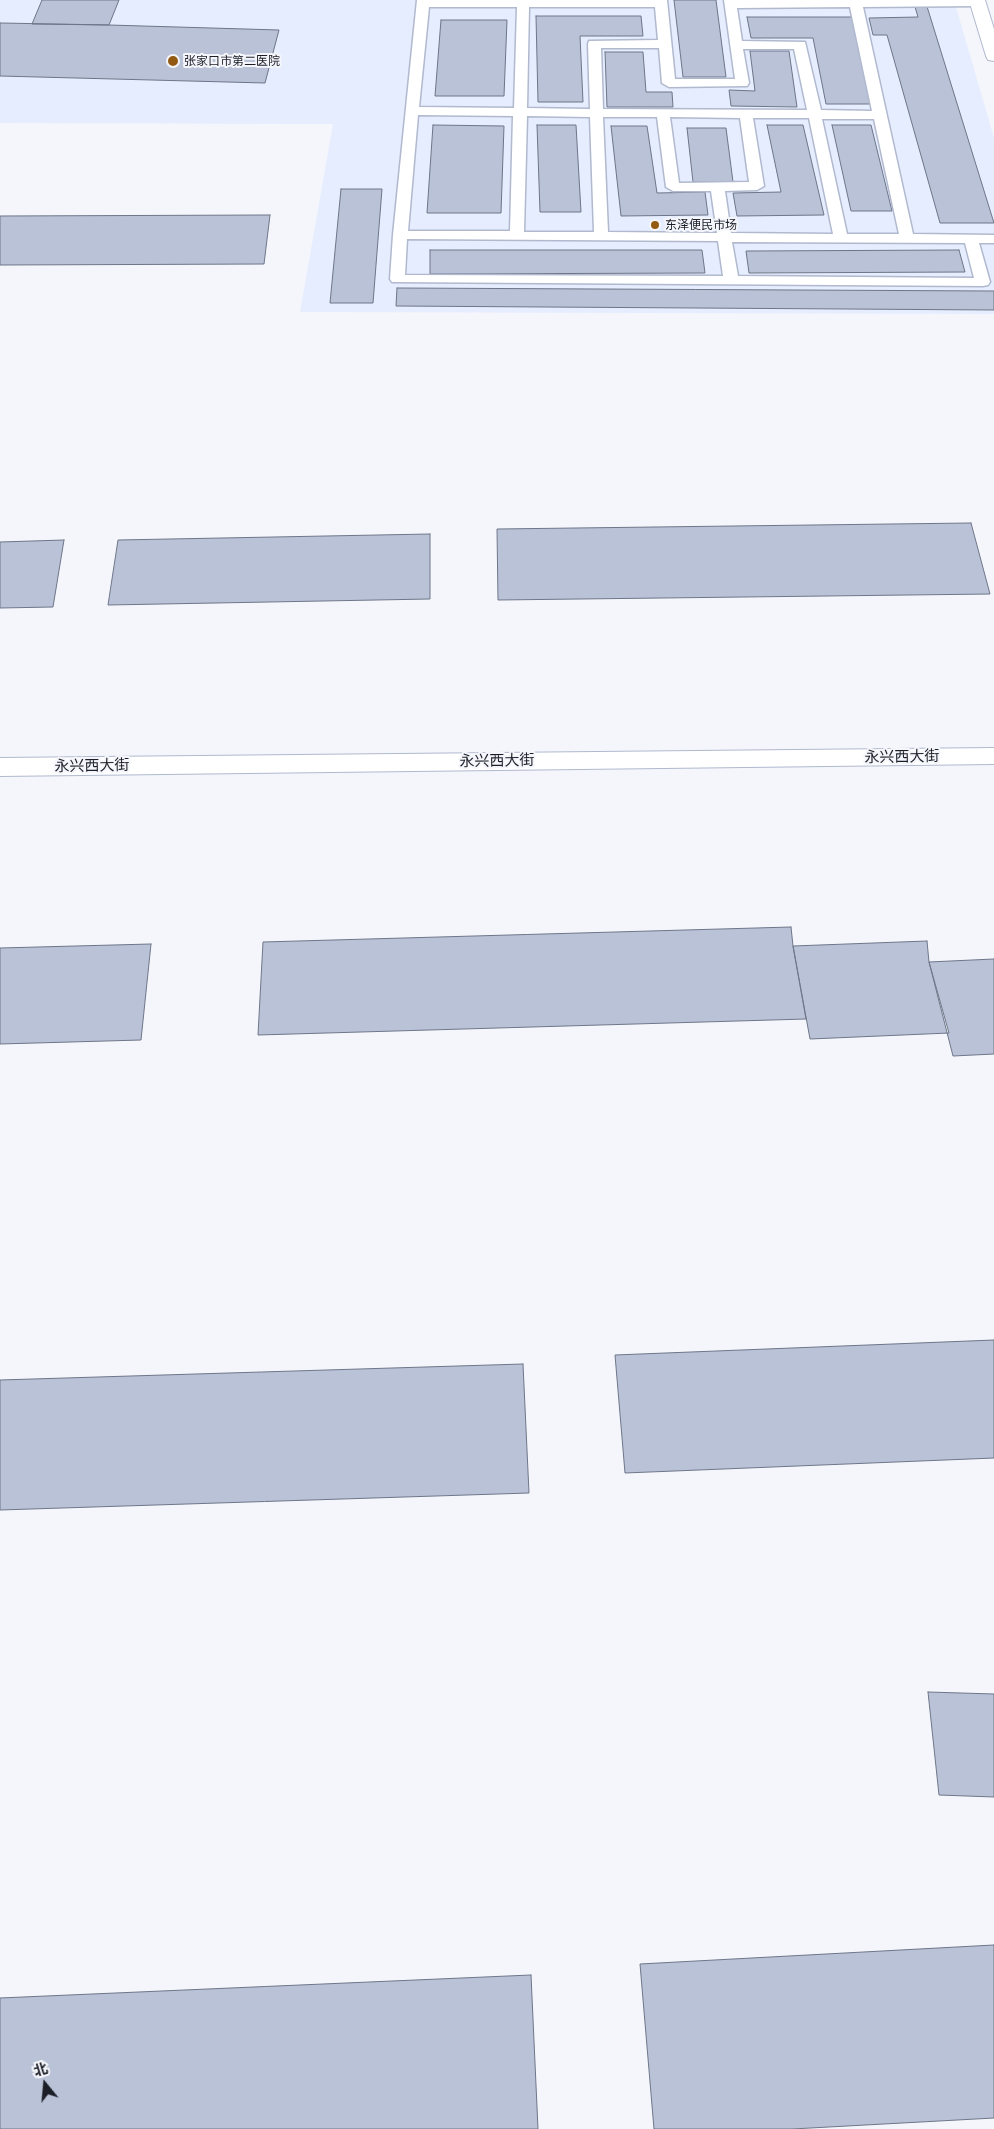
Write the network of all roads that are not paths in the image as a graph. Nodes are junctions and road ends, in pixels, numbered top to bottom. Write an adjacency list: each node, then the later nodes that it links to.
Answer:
1 (661, 1): 5 (lane); 7 (lane)
2 (855, 1): 3 (lane); 6 (lane); 18 (lane)
3 (978, 1): 9 (main road)
4 (422, 2): 5 (lane); 11 (lane)
5 (523, 2): 12 (lane)
6 (730, 2): 8 (lane)
7 (665, 44): 10 (lane); 13 (lane)
8 (737, 45): 10 (lane); 17 (lane)
9 (994, 56)
10 (704, 83): 15 (lane)
11 (412, 111): 12 (lane); 20 (lane)
12 (520, 112): 13 (lane); 21 (lane)
13 (596, 113): 14 (lane); 22 (lane)
14 (663, 113): 15 (lane); 19 (lane)
15 (707, 114): 16 (lane)
16 (746, 114): 17 (lane); 19 (lane)
17 (814, 114): 18 (lane); 24 (lane)
18 (880, 115): 25 (lane)
19 (717, 186): 23 (lane)
20 (400, 235): 21 (lane); 28 (lane)
21 (518, 236): 22 (lane)
22 (601, 236): 23 (lane)
23 (725, 237): 24 (lane); 28 (lane)
24 (841, 238): 25 (lane)
25 (907, 239): 26 (lane)
26 (971, 239): 27 (lane); 28 (lane)
27 (994, 239)
28 (731, 281)
29 (994, 756): 30 (main road, 永兴西大街)
30 (0, 767)

